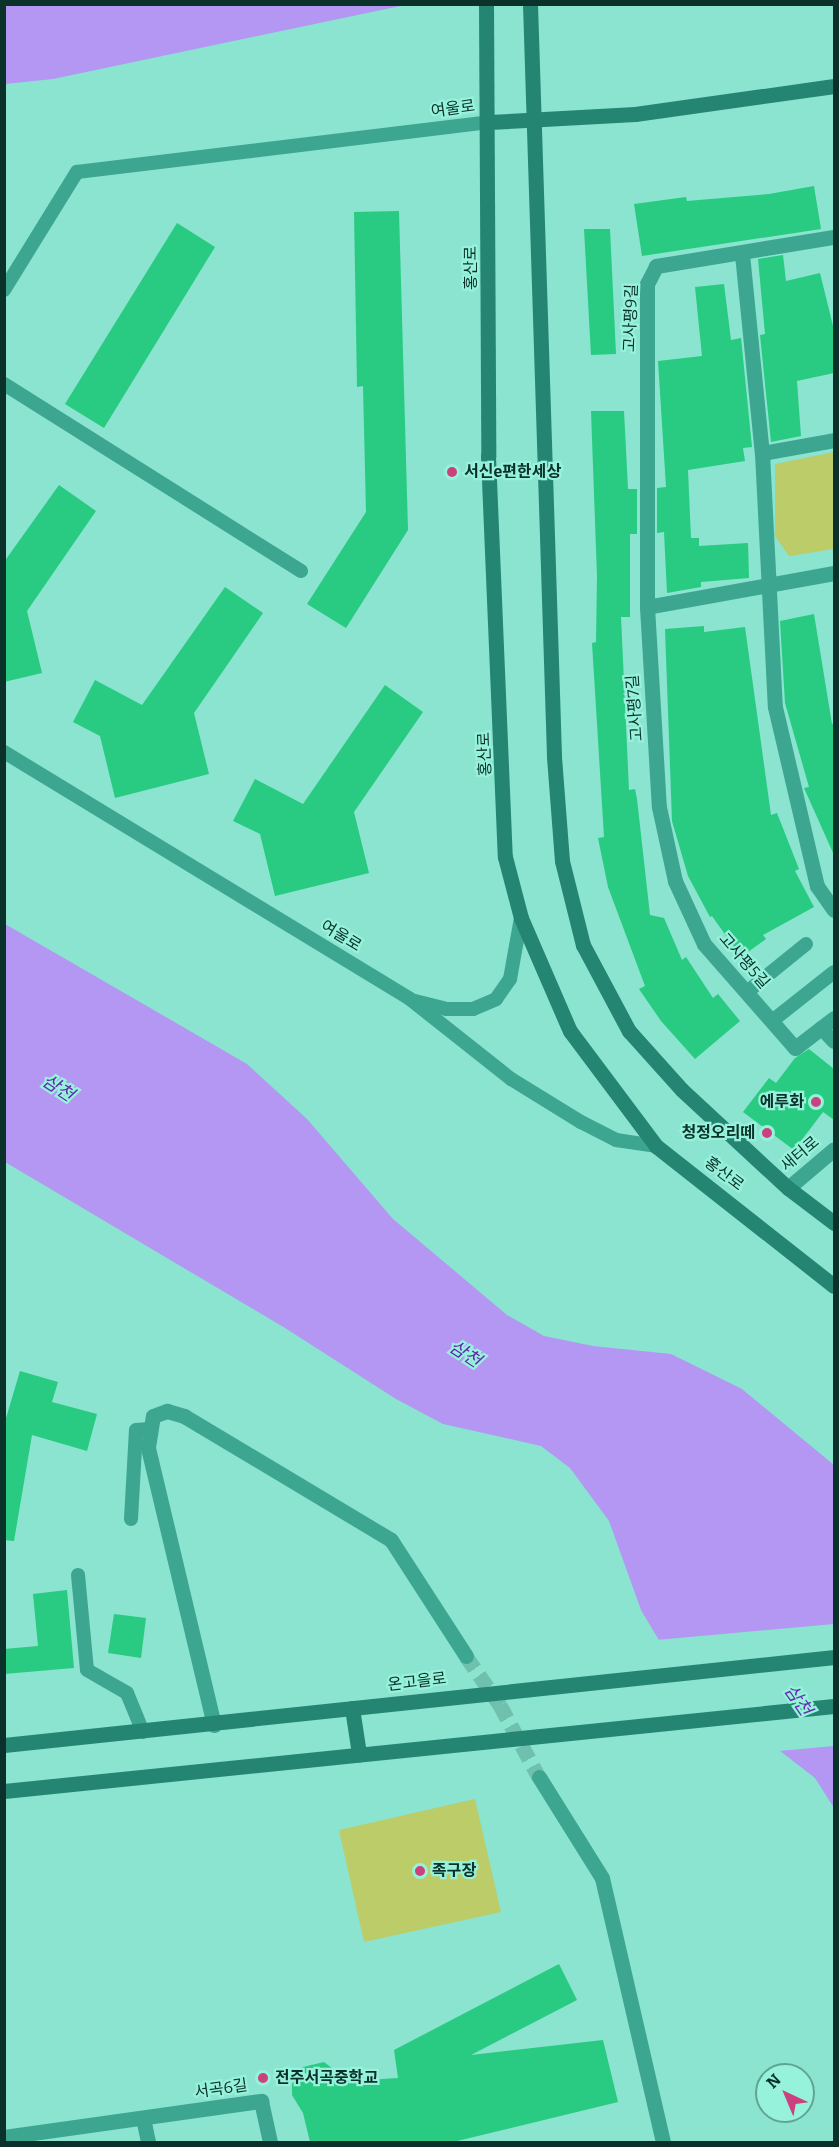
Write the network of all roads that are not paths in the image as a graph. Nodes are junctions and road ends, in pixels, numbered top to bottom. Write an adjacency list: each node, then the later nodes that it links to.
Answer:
1 (486, 4): 5 (street, 홍산로)
2 (530, 4): 4 (street, 홍산로)
3 (834, 86): 4 (street, 여울로)
4 (532, 121): 5 (street, 여울로); 31 (street, 홍산로)
5 (489, 122): 8 (lane, 여울로); 20 (street, 홍산로)
6 (834, 237): 7 (street, 고사평9길)
7 (742, 254): 11 (street); 12 (street, 고사평9길)
8 (4, 290)
9 (4, 384): 13 (lane)
10 (834, 440): 11 (street)
11 (762, 453): 15 (street)
12 (646, 460): 16 (street, 고사평7길)
13 (301, 571)
14 (834, 573): 15 (street)
15 (769, 585): 16 (street); 19 (street)
16 (646, 607): 18 (street, 고사평7길)
17 (4, 752): 24 (lane, 여울로)
18 (659, 807): 23 (street, 고사평5길)
19 (834, 910)
20 (521, 918): 24 (lane); 29 (street, 홍산로)
21 (806, 944): 23 (lane)
22 (834, 972): 26 (lane)
23 (747, 992): 26 (street, 고사평5길)
24 (410, 999): 29 (lane, 여울로)
25 (834, 1018): 27 (street, 고사평5길)
26 (772, 1021): 27 (street, 고사평5길)
27 (821, 1029): 28 (lane)
28 (834, 1042)
29 (656, 1146): 33 (street, 홍산로)
30 (834, 1149): 31 (street, 새터로)
31 (788, 1188): 32 (street, 홍산로)
32 (834, 1223)
33 (834, 1286)
34 (150, 1430): 35 (lane); 37 (street, 온고을로); 41 (street)
35 (131, 1520)
36 (78, 1575): 42 (lane)
37 (466, 1656)
38 (834, 1657): 40 (street, 온고을로)
39 (834, 1706): 44 (street)
40 (352, 1708): 41 (street, 온고을로); 44 (street)
41 (214, 1725): 42 (street, 온고을로)
42 (143, 1732): 43 (street, 온고을로)
43 (4, 1745)
44 (359, 1754): 46 (street)
45 (539, 1777): 52 (street)
46 (4, 1791)
47 (143, 2118): 48 (street, 서곡6길); 50 (street); 51 (street, 서곡6길)
48 (48, 2137): 49 (street, 서곡6길)
49 (4, 2138)
50 (148, 2142)
51 (270, 2142)
52 (663, 2142)

